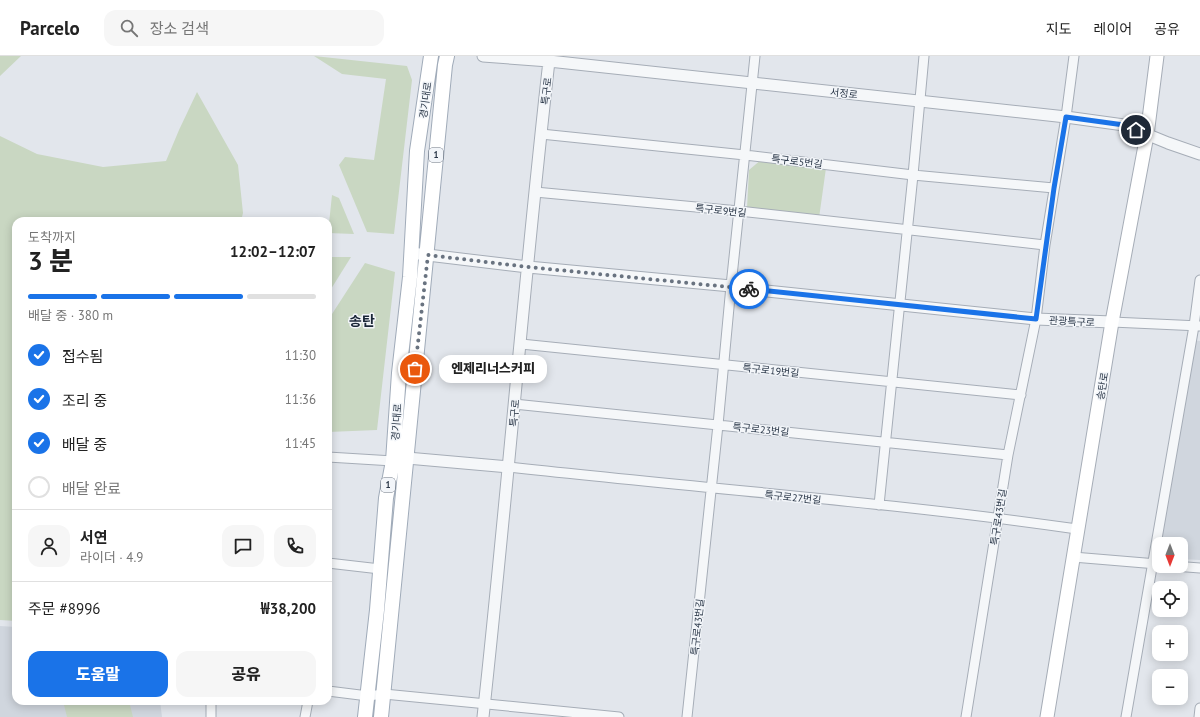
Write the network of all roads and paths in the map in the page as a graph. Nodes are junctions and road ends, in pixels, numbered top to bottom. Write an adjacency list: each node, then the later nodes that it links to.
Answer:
1 (431, 56): 22 (main road, 경기대로 / 1)
2 (447, 56): 23 (main road, 경기대로 / 1)
3 (483, 56): 8 (street, 서정로)
4 (755, 56): 9 (street, 특구로43번길)
5 (924, 56): 10 (street)
6 (1074, 56): 11 (street)
7 (1157, 56): 13 (main road, 송탄로)
8 (549, 59): 9 (street, 서정로); 12 (street, 특구로)
9 (753, 83): 10 (street, 서정로); 15 (street, 특구로43번길)
10 (921, 102): 11 (street, 서정로); 16 (street)
11 (1066, 117): 13 (street, 서정로); 17 (street)
12 (541, 134): 15 (street, 특구로5번길); 18 (street, 특구로)
13 (1147, 135): 14 (street, 서정로); 29 (main road, 송탄로)
14 (1200, 154)
15 (745, 155): 16 (street, 특구로5번길); 19 (street, 특구로43번길)
16 (914, 175): 17 (street, 특구로5번길); 20 (street)
17 (1054, 188): 21 (street)
18 (535, 192): 19 (street, 특구로9번길); 24 (street, 특구로)
19 (739, 212): 20 (street, 특구로9번길); 26 (street, 특구로43번길)
20 (907, 230): 21 (street, 특구로9번길); 27 (street)
21 (1045, 245): 28 (street)
22 (411, 253): 23 (street, 관광특구로); 40 (main road, 경기대로 / 1)
23 (428, 255): 24 (street, 관광특구로); 40 (main road, 경기대로 / 1)
24 (528, 267): 26 (street, 관광특구로); 31 (street, 특구로)
25 (1200, 280): 30 (street)
26 (731, 286): 27 (street, 관광특구로); 32 (street, 특구로43번길)
27 (900, 304): 28 (street, 관광특구로); 33 (street)
28 (1036, 319): 29 (street, 관광특구로); 34 (street, 특구로43번길)
29 (1112, 322): 30 (street); 45 (main road, 송탄로)
30 (1197, 326): 46 (street)
31 (521, 344): 32 (street, 특구로19번길); 35 (street, 특구로)
32 (724, 365): 33 (street, 특구로19번길); 36 (street, 특구로43번길)
33 (892, 382): 34 (street, 특구로19번길); 37 (street)
34 (1021, 395): 38 (street, 특구로43번길)
35 (514, 404): 36 (street, 특구로23번길); 41 (street, 특구로)
36 (718, 425): 37 (street, 특구로23번길); 42 (street, 특구로43번길)
37 (885, 443): 38 (street, 특구로23번길); 43 (street)
38 (1008, 455): 44 (street, 특구로43번길)
39 (332, 457): 40 (street)
40 (400, 459): 41 (street); 52 (main road, 경기대로 / 1); 55 (main road, 경기대로 / 1)
41 (509, 467): 42 (street, 특구로27번길); 57 (street, 특구로)
42 (711, 488): 43 (street, 특구로27번길); 67 (street, 특구로43번길)
43 (879, 505): 44 (street, 특구로27번길)
44 (998, 518): 45 (street, 특구로27번길); 68 (street, 특구로43번길)
45 (1078, 529): 47 (main road, 송탄로)
46 (1161, 537)
47 (1073, 557): 49 (street); 69 (main road, 송탄로)
48 (332, 563): 52 (street)
49 (1152, 564)
50 (1188, 567): 51 (street)
51 (1200, 568)
52 (380, 569): 56 (main road, 경기대로 / 1)
53 (1154, 573): 70 (street)
54 (332, 692): 56 (street)
55 (384, 694): 56 (street); 57 (street); 64 (main road, 경기대로 / 1)
56 (368, 696): 63 (main road, 경기대로 / 1)
57 (484, 704): 65 (street, 특구로); 66 (street)
58 (211, 705): 61 (street)
59 (307, 705): 62 (street)
60 (1200, 708): 71 (street)
61 (211, 717)
62 (305, 717)
63 (365, 717)
64 (381, 717)
65 (483, 717)
66 (619, 717)
67 (687, 717)
68 (966, 717)
69 (1047, 717)
70 (1126, 717)
71 (1199, 717)

